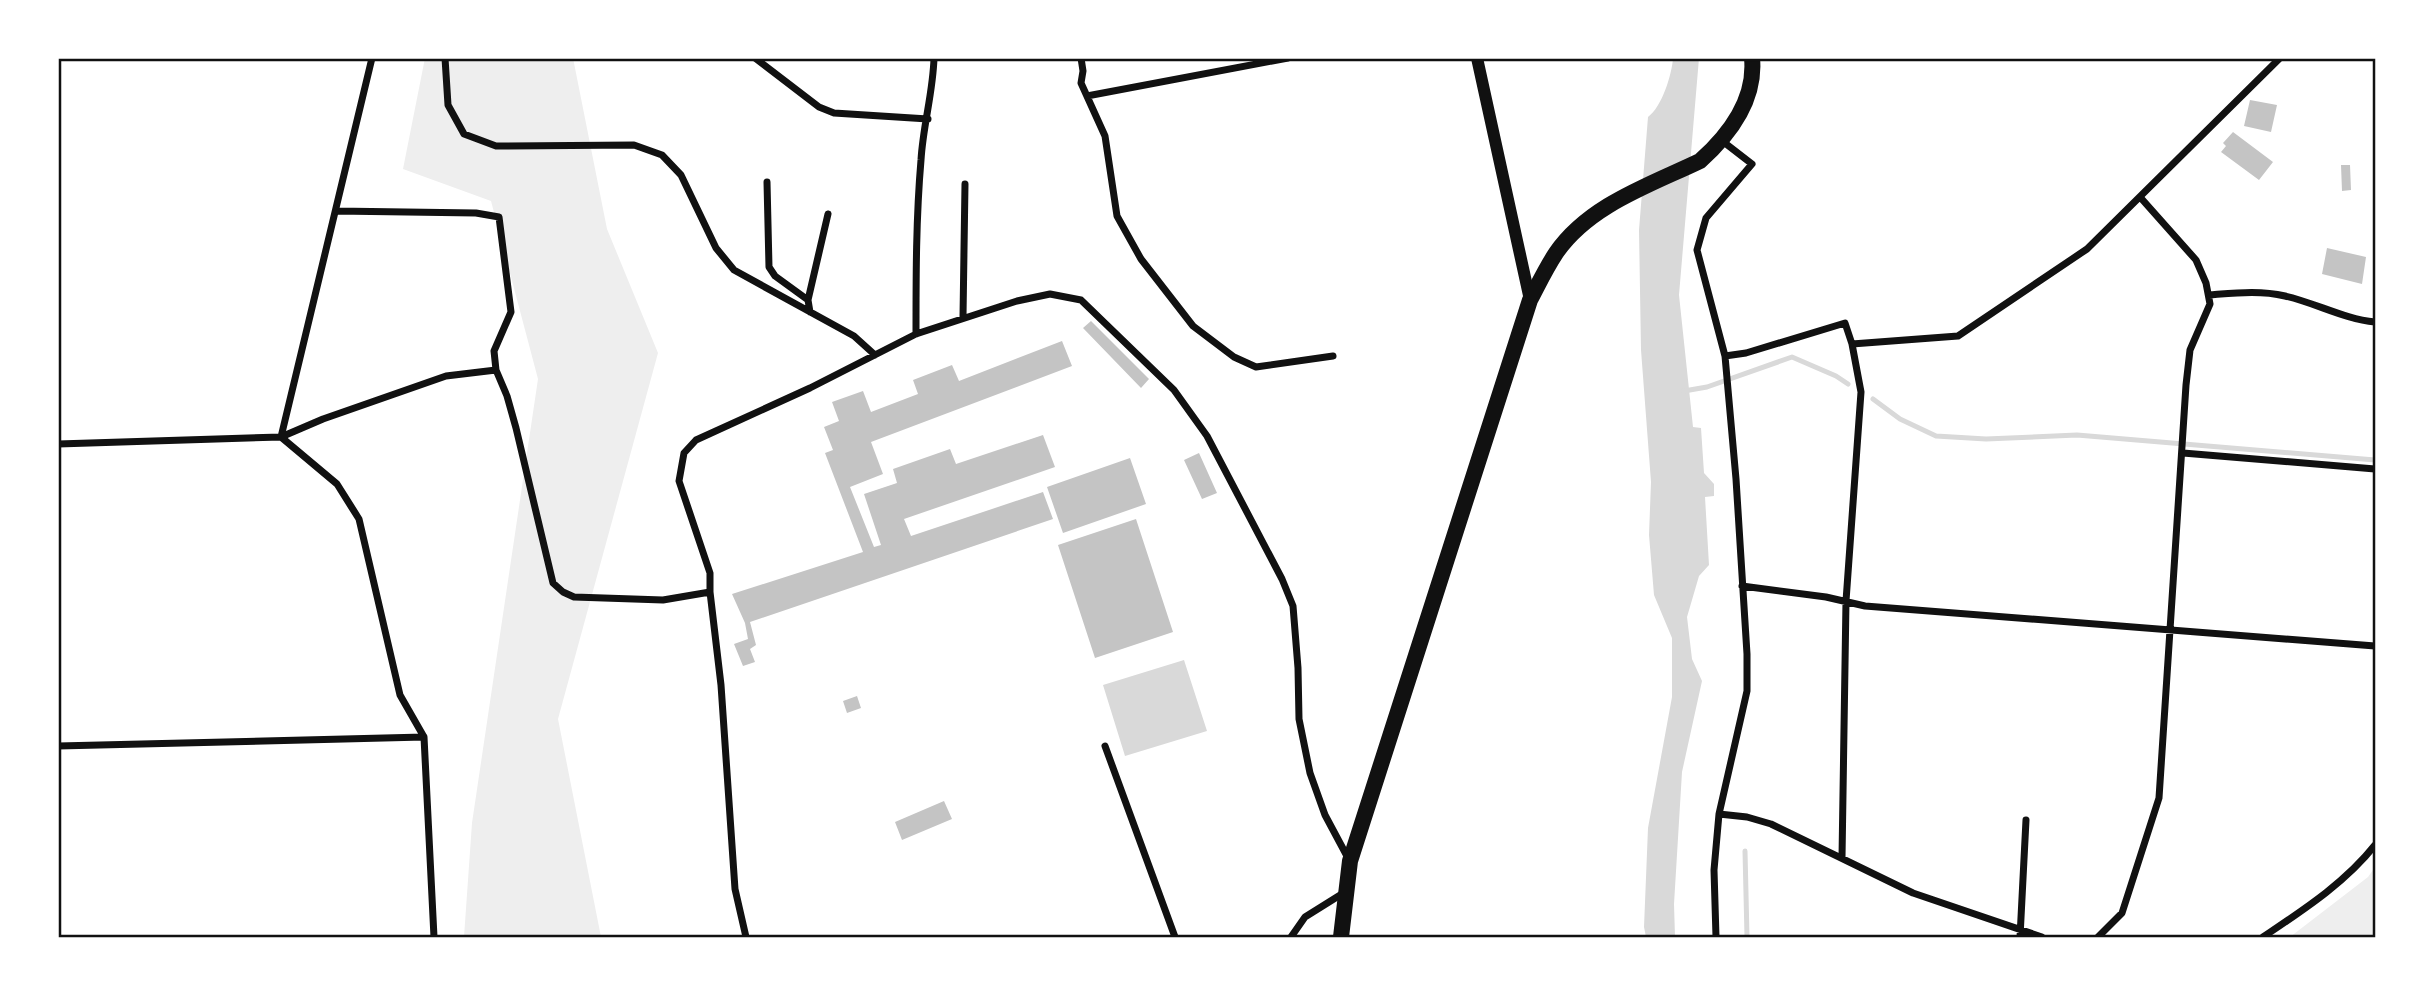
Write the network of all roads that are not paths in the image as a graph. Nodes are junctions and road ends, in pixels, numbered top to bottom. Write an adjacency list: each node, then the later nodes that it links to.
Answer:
1 (372, 58): 16 (street)
2 (444, 58): 21 (street)
3 (755, 58): 11 (street)
4 (934, 58): 11 (street)
5 (1081, 58): 10 (street)
6 (1288, 58): 10 (street)
7 (1477, 58): 20 (street)
8 (1752, 58): 12 (highway)
9 (2280, 58): 15 (street)
10 (1087, 96): 27 (street)
11 (928, 119): 24 (street)
12 (1721, 139): 20 (highway); 28 (street)
13 (767, 182): 19 (street)
14 (965, 184): 22 (street)
15 (2140, 197): 18 (street); 25 (street)
16 (336, 211): 29 (street); 30 (street)
17 (828, 214): 19 (street)
18 (2208, 295): 23 (street); 32 (street)
19 (808, 300): 21 (street)
20 (1530, 300): 46 (highway)
21 (810, 312): 26 (street)
22 (963, 317): 24 (street); 46 (street)
23 (2375, 322)
24 (916, 334): 26 (street)
25 (1852, 344): 28 (street); 36 (street)
26 (876, 355): 35 (street)
27 (1332, 356)
28 (1725, 356): 34 (street)
29 (496, 370): 30 (street); 35 (street)
30 (281, 437): 31 (street); 39 (street)
31 (58, 444)
32 (2183, 453): 33 (street); 37 (street)
33 (2375, 469)
34 (1742, 586): 36 (street); 42 (street)
35 (710, 592): 50 (street)
36 (1846, 601): 37 (street); 45 (street)
37 (2170, 629): 38 (street); 56 (street)
38 (2375, 646)
39 (424, 737): 40 (street); 49 (street)
40 (58, 746)
41 (1105, 746): 51 (street)
42 (1718, 814): 45 (street); 54 (street)
43 (2026, 820): 48 (street)
44 (2375, 845): 57 (street)
45 (1842, 858): 48 (street)
46 (1350, 861): 47 (highway)
47 (1346, 891): 52 (street); 53 (highway)
48 (2020, 933): 55 (street)
49 (434, 937)
50 (746, 937)
51 (1175, 937)
52 (1291, 937)
53 (1341, 937)
54 (1716, 937)
55 (2042, 937)
56 (2098, 937)
57 (2263, 937)

